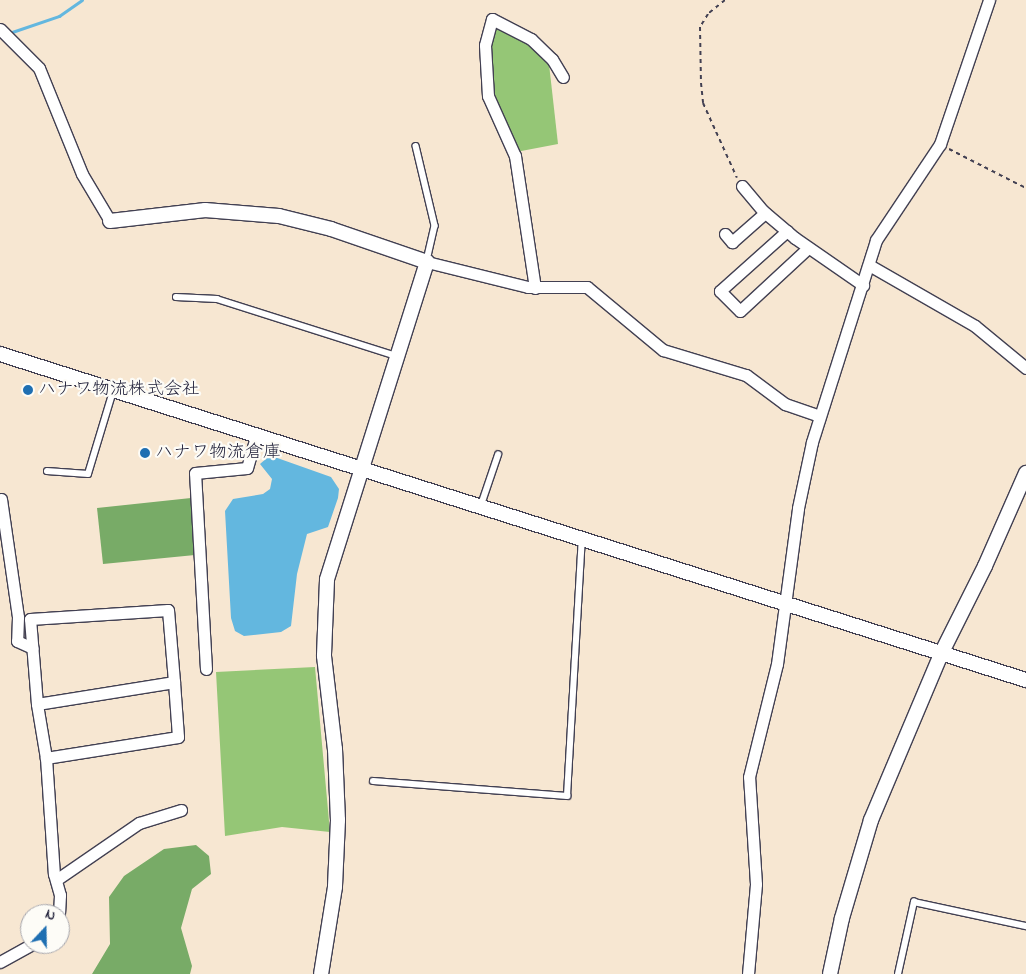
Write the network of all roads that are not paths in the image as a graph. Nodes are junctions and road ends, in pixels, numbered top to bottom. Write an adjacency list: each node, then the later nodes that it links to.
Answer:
1 (989, 0): 12 (street)
2 (0, 29): 7 (street)
3 (563, 77): 14 (street)
4 (416, 146): 11 (lane)
5 (742, 186): 6 (street)
6 (765, 213): 8 (street); 9 (street)
7 (110, 221): 11 (street)
8 (787, 232): 10 (street); 10 (street)
9 (725, 234)
10 (808, 248): 13 (street)
11 (427, 262): 14 (street); 17 (street)
12 (869, 265): 13 (street); 18 (street)
13 (863, 285): 20 (street)
14 (535, 288): 20 (street)
15 (176, 297): 17 (lane)
16 (0, 354): 19 (street)
17 (397, 356): 23 (street)
18 (1026, 368)
19 (114, 389): 21 (street); 24 (lane)
20 (819, 416): 29 (street)
21 (257, 434): 23 (street); 32 (street)
22 (498, 455): 27 (lane)
23 (361, 467): 27 (street); 44 (street)
24 (47, 471)
25 (1026, 473): 31 (street)
26 (1, 499): 30 (street)
27 (481, 505): 28 (street)
28 (582, 537): 29 (street); 37 (lane)
29 (786, 602): 31 (street); 45 (street)
30 (33, 648): 34 (street); 35 (street)
31 (942, 652): 33 (street); 46 (street)
32 (206, 669)
33 (1026, 680)
34 (174, 682): 35 (street); 36 (street)
35 (37, 704): 36 (street)
36 (46, 758): 39 (street)
37 (373, 782)
38 (181, 810): 39 (street)
39 (56, 880): 40 (street)
40 (58, 904)
41 (1026, 926): 47 (lane)
42 (20, 951): 43 (street)
43 (0, 962)
44 (321, 974)
45 (748, 974)
46 (830, 974)
47 (898, 974)

